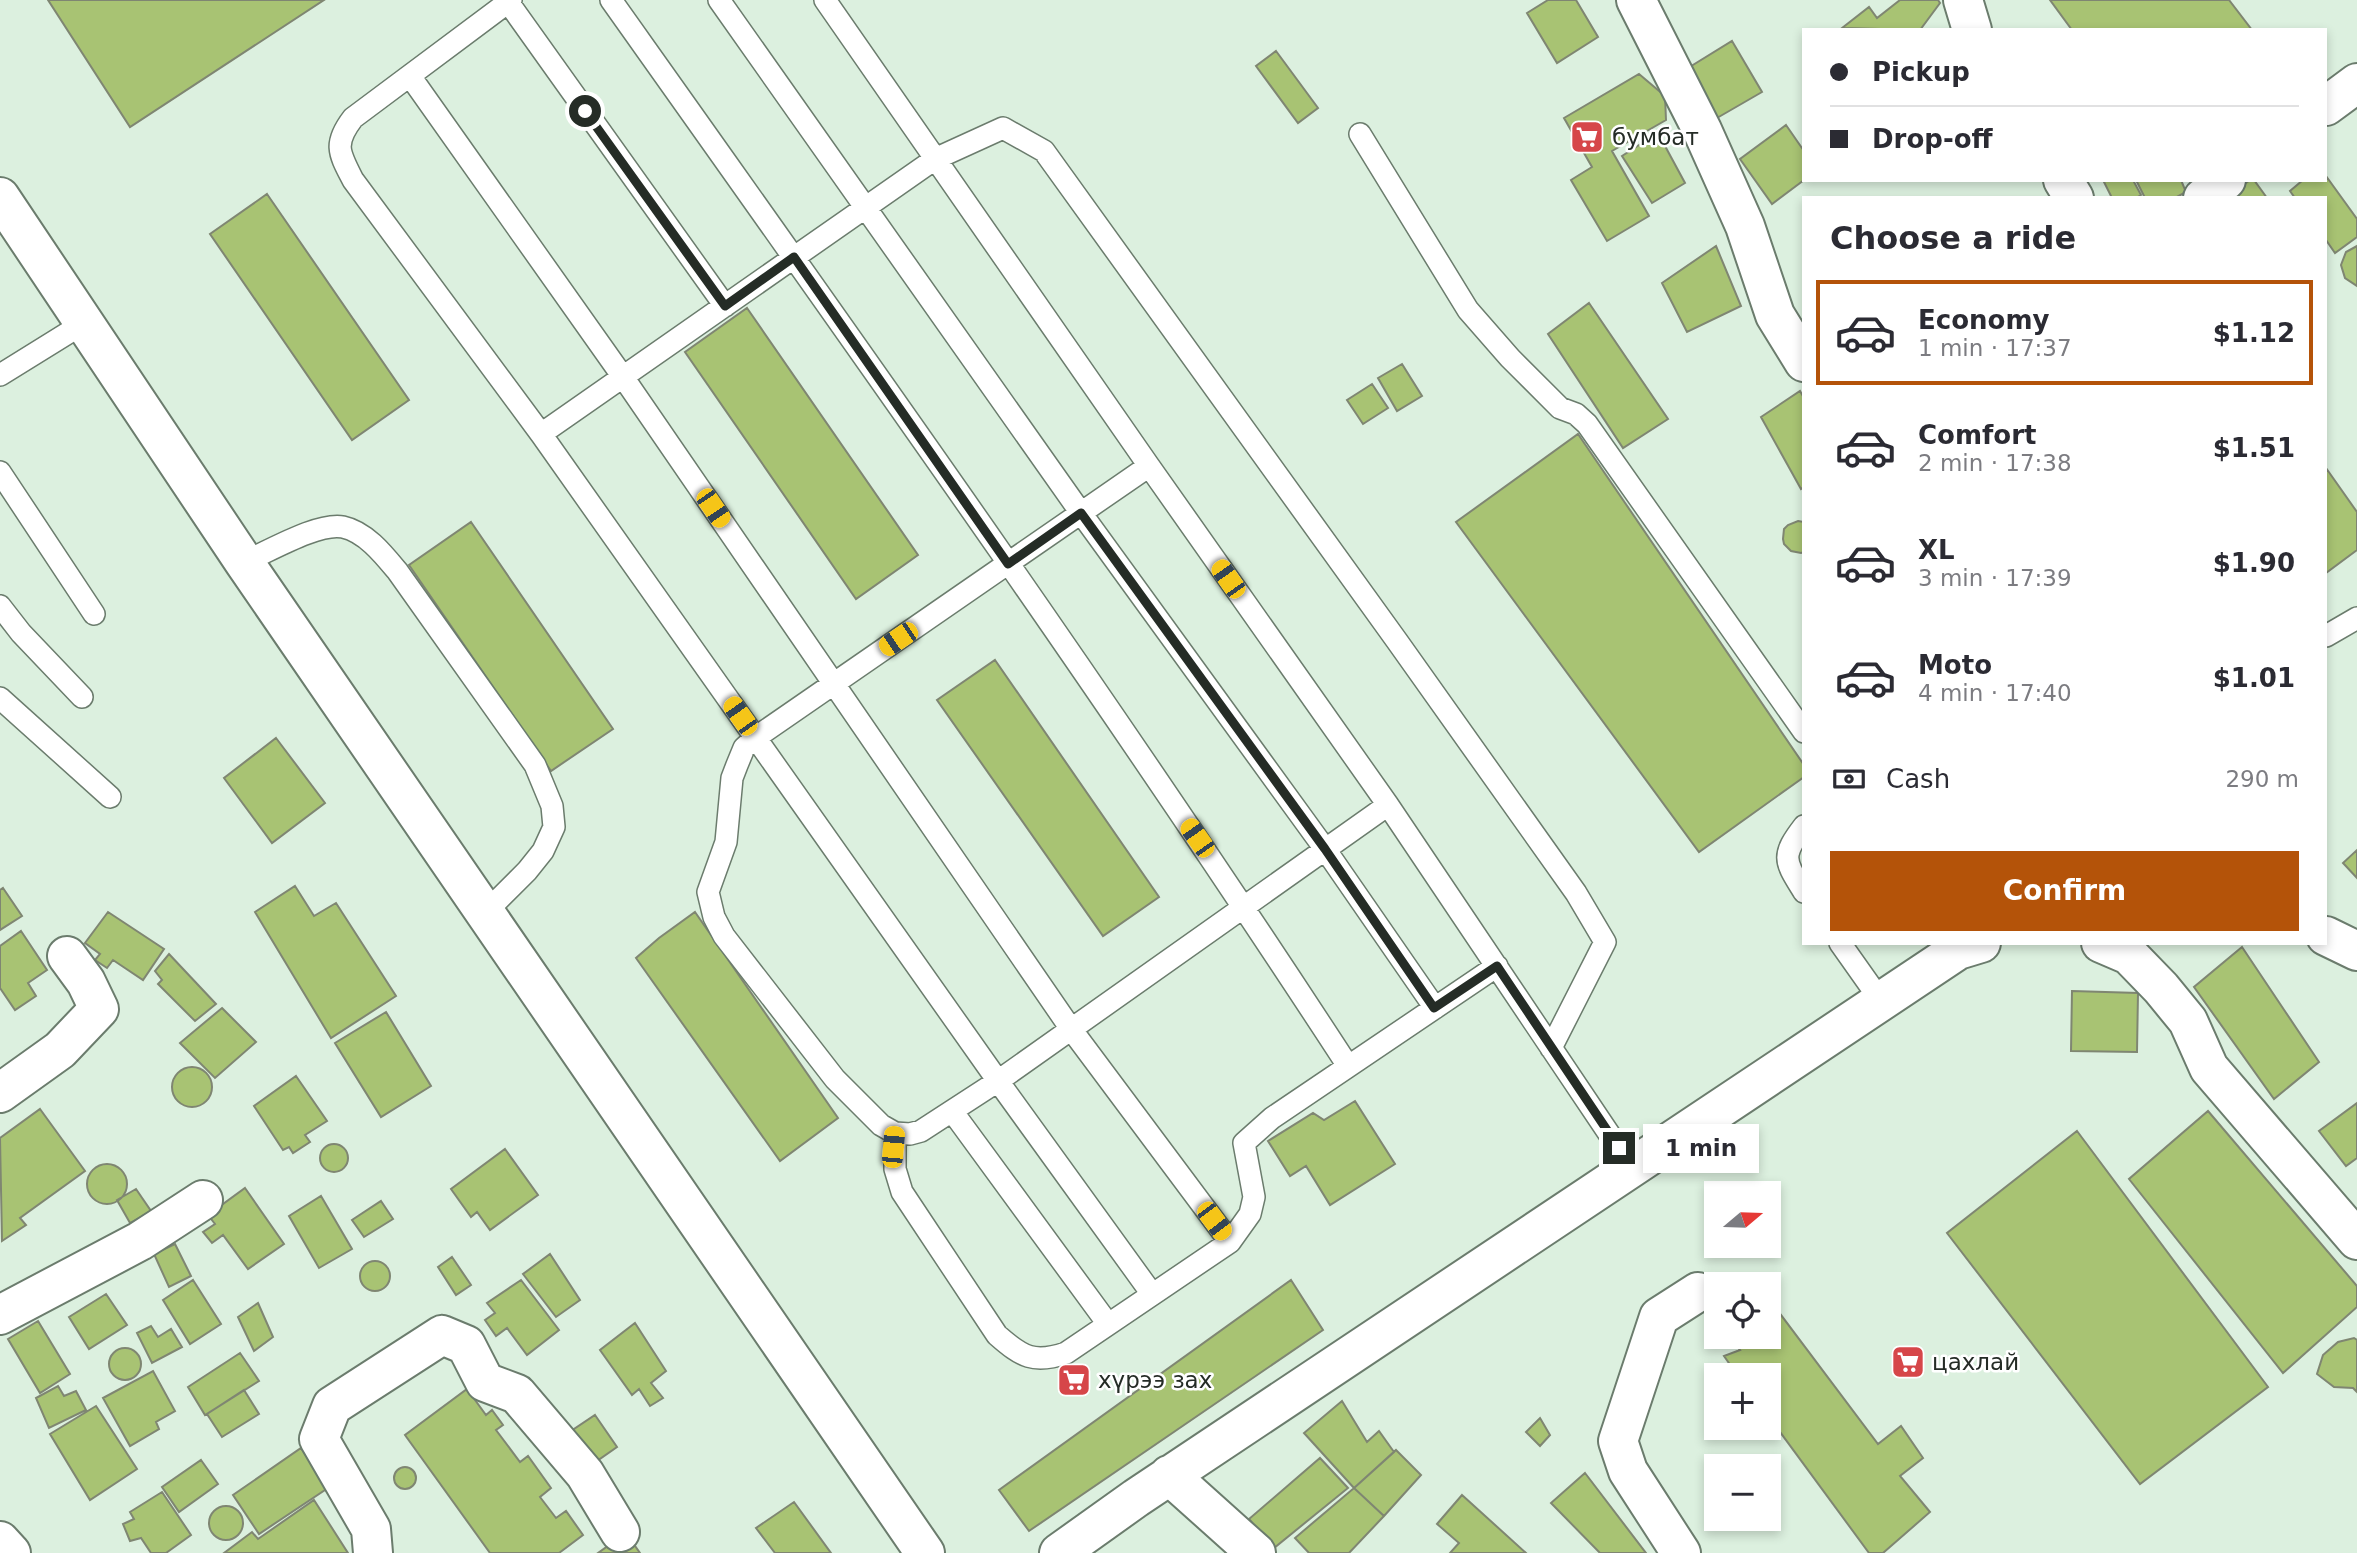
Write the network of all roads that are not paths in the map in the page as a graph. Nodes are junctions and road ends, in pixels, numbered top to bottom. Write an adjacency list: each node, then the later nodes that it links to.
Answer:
1 (611, 0): 17 (lane)
2 (719, 0): 16 (lane)
3 (825, 0): 12 (lane)
4 (1636, 0): 20 (street)
5 (1963, 0): 7 (street)
6 (510, 1): 8 (lane); 18 (lane)
7 (1971, 28)
8 (410, 76): 22 (lane); 23 (lane)
9 (2357, 83): 10 (street)
10 (2327, 105)
11 (1360, 134): 36 (lane)
12 (935, 159): 16 (lane); 24 (lane); 55 (lane)
13 (2223, 182): 14 (street)
14 (2206, 196)
15 (0, 197): 19 (street)
16 (866, 207): 17 (lane); 26 (lane)
17 (794, 257): 18 (lane); 28 (lane)
18 (725, 306): 22 (lane)
19 (84, 323): 21 (lane); 27 (street)
20 (1802, 359)
21 (0, 375)
22 (623, 377): 23 (lane); 33 (lane)
23 (541, 434): 37 (lane)
24 (1149, 466): 26 (lane); 39 (lane)
25 (0, 472): 30 (lane)
26 (1081, 513): 28 (lane); 41 (lane)
27 (244, 562): 44 (street); 44 (lane)
28 (1008, 564): 33 (lane); 43 (lane)
29 (0, 606): 34 (lane)
30 (94, 614)
31 (2357, 618): 32 (lane)
32 (2327, 635)
33 (832, 684): 37 (lane); 54 (lane)
34 (82, 697)
35 (0, 698): 38 (lane)
36 (1802, 729)
37 (755, 738): 57 (lane); 60 (lane)
38 (110, 797)
39 (1388, 805): 41 (lane); 51 (lane)
40 (1802, 829): 42 (lane)
41 (1325, 849): 43 (lane); 53 (lane)
42 (1802, 889)
43 (1244, 907): 54 (lane); 56 (lane)
44 (485, 913): 74 (street)
45 (2327, 936): 49 (street)
46 (1841, 945): 52 (lane)
47 (1975, 945): 52 (street)
48 (2105, 945): 63 (street)
49 (2357, 951)
50 (67, 956): 58 (street)
51 (1497, 966): 53 (lane); 55 (lane)
52 (1881, 1002): 61 (street)
53 (1434, 1008): 56 (lane)
54 (1071, 1029): 57 (lane); 64 (lane)
55 (1551, 1048): 61 (lane)
56 (1348, 1066): 64 (lane)
57 (998, 1081): 59 (lane); 66 (lane)
58 (0, 1093)
59 (952, 1111): 60 (lane); 68 (lane)
60 (895, 1133): 68 (lane)
61 (1632, 1168): 69 (street)
62 (203, 1200): 67 (street)
63 (2357, 1240)
64 (1230, 1242): 66 (lane)
65 (1698, 1292): 77 (street)
66 (1152, 1294): 68 (lane)
67 (0, 1315)
68 (1108, 1324)
69 (1170, 1475): 75 (street); 76 (street)
70 (620, 1532): 73 (street)
71 (0, 1541): 72 (street)
72 (11, 1553)
73 (373, 1553)
74 (925, 1553)
75 (1059, 1553)
76 (1256, 1553)
77 (1681, 1553)

